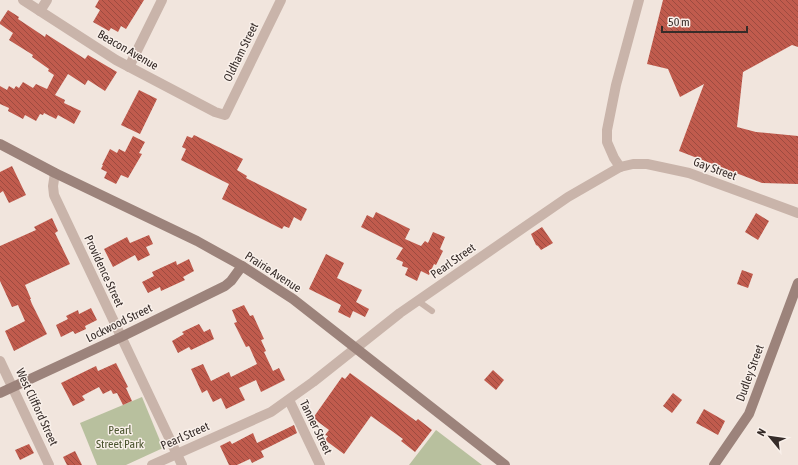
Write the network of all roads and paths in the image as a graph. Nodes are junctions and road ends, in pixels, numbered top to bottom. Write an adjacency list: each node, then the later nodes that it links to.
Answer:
1 (23, 0): 6 (street, Beacon Avenue)
2 (47, 0): 6 (street)
3 (162, 0): 7 (street)
4 (281, 0): 8 (street, Oldham Street)
5 (639, 0): 10 (street)
6 (40, 11): 7 (street, Beacon Avenue)
7 (129, 67): 8 (street, Beacon Avenue)
8 (225, 115)
9 (0, 144): 11 (street, Prairie Avenue)
10 (620, 167): 12 (street, Gay Street); 15 (street, Pearl Street)
11 (55, 173): 13 (street, Prairie Avenue); 17 (street, Providence Street)
12 (798, 213)
13 (242, 266): 17 (street, Lockwood Street); 18 (street, Prairie Avenue)
14 (798, 283): 29 (street, Dudley Street)
15 (418, 301): 16 (lane); 18 (street, Pearl Street)
16 (432, 311)
17 (121, 337): 20 (street, Lockwood Street); 23 (street, Providence Street)
18 (356, 349): 22 (street, Pearl Street); 28 (street, Prairie Avenue)
19 (0, 360): 20 (street, West Clifford Street)
20 (13, 387): 21 (street, Lockwood Street); 24 (street, West Clifford Street)
21 (0, 393)
22 (289, 400): 23 (street, Pearl Street); 27 (street, Tanner Street)
23 (177, 453): 25 (street, Pearl Street); 26 (street, Providence Street)
24 (49, 465)
25 (152, 465)
26 (182, 465)
27 (320, 465)
28 (505, 465)
29 (714, 465)

